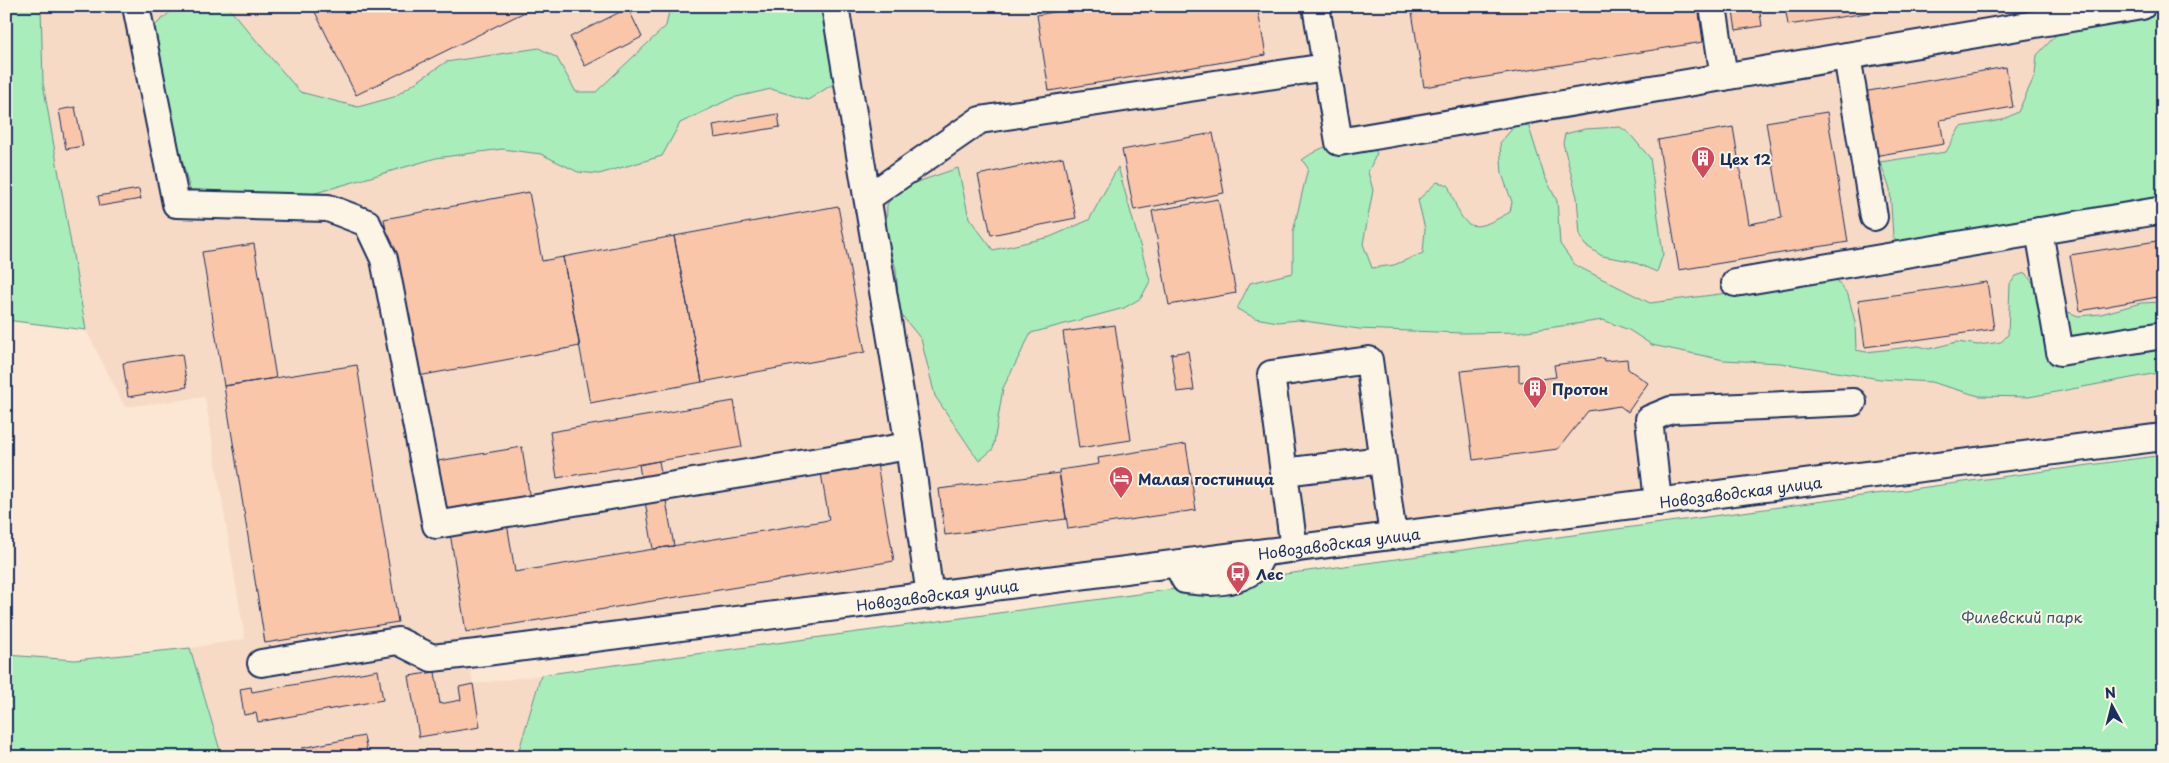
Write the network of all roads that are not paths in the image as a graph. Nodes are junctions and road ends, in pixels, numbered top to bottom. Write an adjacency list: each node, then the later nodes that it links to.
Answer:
1 (136, 6): 18 (street)
2 (835, 6): 10 (street)
3 (1316, 6): 8 (street)
4 (1712, 6): 9 (street)
5 (2142, 6): 6 (street)
6 (2034, 15): 7 (street)
7 (1848, 56): 9 (street); 12 (street)
8 (1326, 66): 9 (street); 10 (street)
9 (1724, 77)
10 (868, 197): 18 (street)
11 (2163, 210): 13 (street)
12 (1874, 217)
13 (2039, 231): 14 (street); 15 (street)
14 (1735, 283)
15 (2163, 335)
16 (1853, 402): 21 (street)
17 (2163, 437): 21 (street, Новозаводская улица)
18 (909, 446): 24 (street)
19 (1382, 460): 20 (street); 20 (street); 22 (street)
20 (1284, 472): 23 (street)
21 (1658, 502): 22 (street, Новозаводская улица)
22 (1393, 536): 23 (street, Новозаводская улица)
23 (1294, 549): 24 (street, Новозаводская улица)
24 (930, 596): 25 (street, Новозаводская улица)
25 (261, 663)

